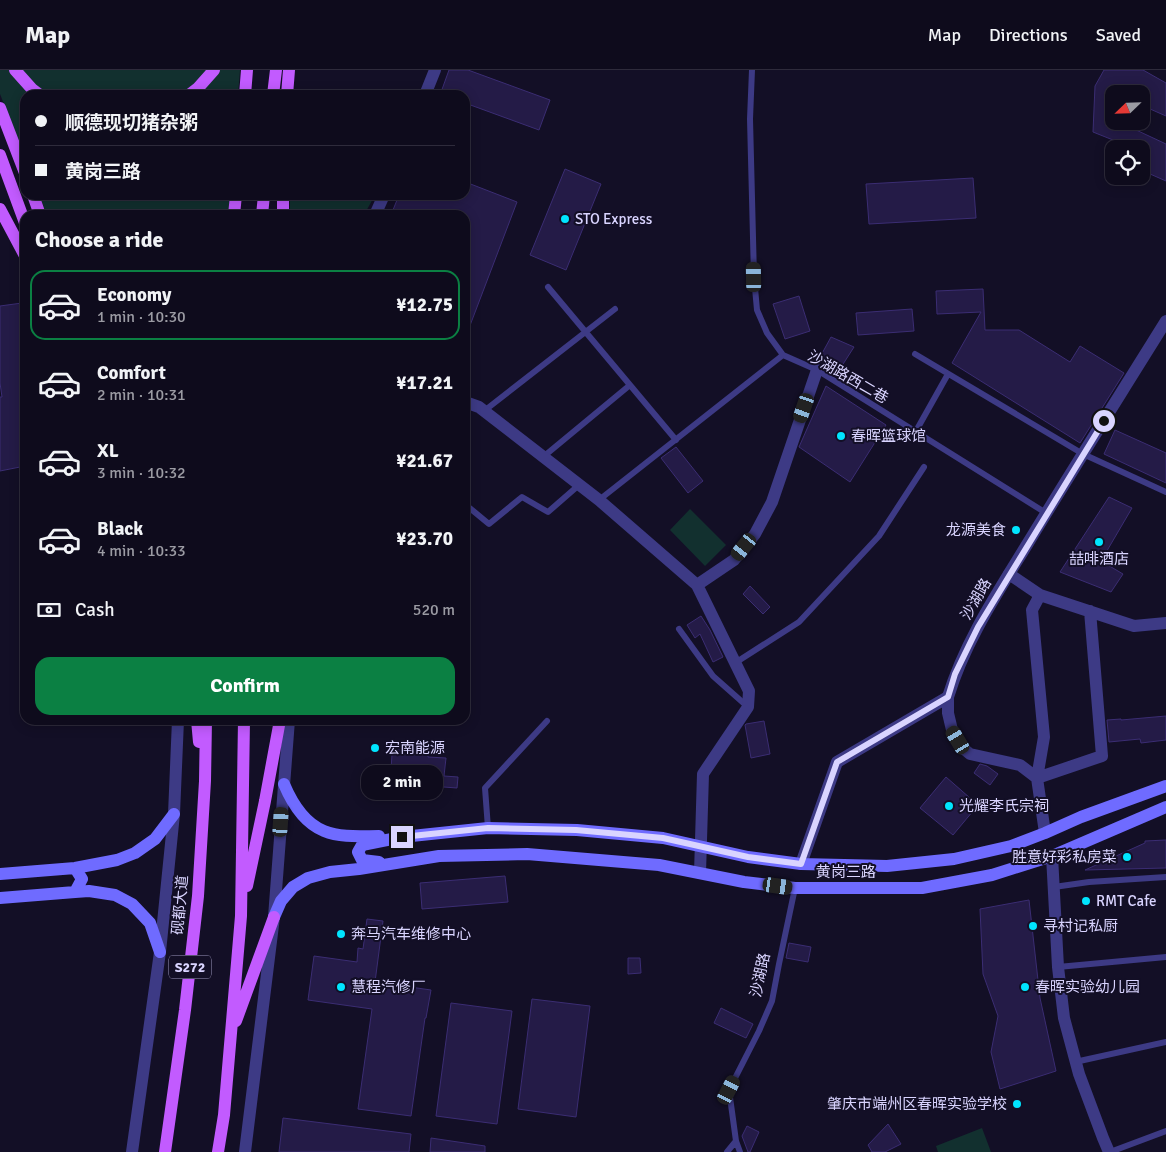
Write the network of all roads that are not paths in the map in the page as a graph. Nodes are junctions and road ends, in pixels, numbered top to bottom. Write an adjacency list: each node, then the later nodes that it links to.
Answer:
1 (15, 70): 8 (main road)
2 (214, 70): 9 (main road)
3 (247, 70): 10 (main road)
4 (276, 70): 11 (main road)
5 (289, 70): 12 (main road)
6 (435, 70): 13 (street)
7 (752, 70): 25 (lane, 沙湖路西二巷)
8 (33, 90)
9 (195, 90)
10 (245, 90)
11 (274, 90)
12 (287, 90)
13 (427, 90)
14 (0, 108): 16 (main road)
15 (0, 155): 17 (main road)
16 (20, 159)
17 (20, 210)
18 (2, 214): 19 (main road)
19 (20, 247)
20 (548, 287): 23 (lane)
21 (615, 309): 23 (lane)
22 (1166, 321): 33 (street, 沙湖路)
23 (586, 332): 28 (lane); 30 (lane)
24 (915, 354): 27 (lane)
25 (783, 355): 26 (lane, 沙湖路西二巷); 32 (lane)
26 (817, 370): 31 (lane, 沙湖路西二巷); 42 (street)
27 (948, 374): 31 (lane); 33 (lane)
28 (630, 385): 32 (lane); 34 (lane)
29 (470, 404): 30 (street)
30 (484, 411): 34 (street)
31 (916, 432): 40 (lane, 沙湖路西二巷)
32 (676, 440): 38 (lane)
33 (1083, 454): 37 (lane); 40 (street, 沙湖路)
34 (543, 457): 36 (street)
35 (924, 467): 47 (lane)
36 (579, 485): 38 (street); 39 (lane)
37 (1166, 492)
38 (599, 500): 42 (street)
39 (470, 508)
40 (1046, 513): 41 (street, 沙湖路)
41 (1009, 574): 43 (street); 48 (street, 沙湖路)
42 (697, 584): 47 (street)
43 (1040, 596): 44 (street); 57 (street)
44 (1090, 611): 45 (street); 57 (street)
45 (1166, 623)
46 (679, 629): 49 (lane)
47 (735, 662): 49 (street)
48 (948, 697): 57 (street); 69 (street)
49 (748, 707): 66 (street)
50 (547, 721): 63 (lane)
51 (178, 725): 62 (street)
52 (197, 725): 58 (main road)
53 (206, 725): 58 (main road, 砚都大道 / S272)
54 (244, 725): 78 (main road)
55 (279, 725): 78 (main road)
56 (289, 725): 59 (street)
57 (1037, 778): 64 (street)
58 (205, 781): 90 (main road, 砚都大道 / S272)
59 (284, 784): 65 (main road); 79 (street)
60 (1166, 786): 64 (main road, 黄岗三路)
61 (1166, 807): 67 (main road, 黄岗三路)
62 (174, 814): 70 (main road); 80 (street)
63 (488, 828): 65 (main road, 黄岗三路); 66 (main road, 黄岗三路)
64 (1045, 833): 69 (main road, 黄岗三路)
65 (402, 837): 68 (main road)
66 (702, 847): 69 (main road, 黄岗三路); 71 (street)
67 (1052, 856): 74 (street); 75 (main road, 黄岗三路)
68 (394, 863): 71 (main road, 黄岗三路); 79 (main road)
69 (801, 864)
70 (76, 868): 72 (main road); 76 (main road)
71 (700, 873): 75 (main road, 黄岗三路)
72 (0, 874)
73 (1166, 877): 74 (lane)
74 (1054, 887): 82 (street)
75 (795, 888): 88 (lane, 沙湖路)
76 (75, 892): 77 (main road); 80 (main road)
77 (0, 898)
78 (241, 916): 83 (main road)
79 (274, 917): 83 (main road); 93 (street)
80 (160, 952): 89 (street)
81 (1166, 957): 82 (lane)
82 (1058, 967): 85 (street)
83 (230, 1037): 86 (main road)
84 (1166, 1042): 85 (lane)
85 (1075, 1062): 96 (street)
86 (224, 1115): 91 (main road); 92 (main road)
87 (1166, 1131): 96 (lane)
88 (736, 1141): 94 (lane); 95 (lane)
89 (132, 1152)
90 (165, 1152)
91 (218, 1152)
92 (226, 1152)
93 (245, 1152)
94 (727, 1152)
95 (740, 1152)
96 (1109, 1152)

